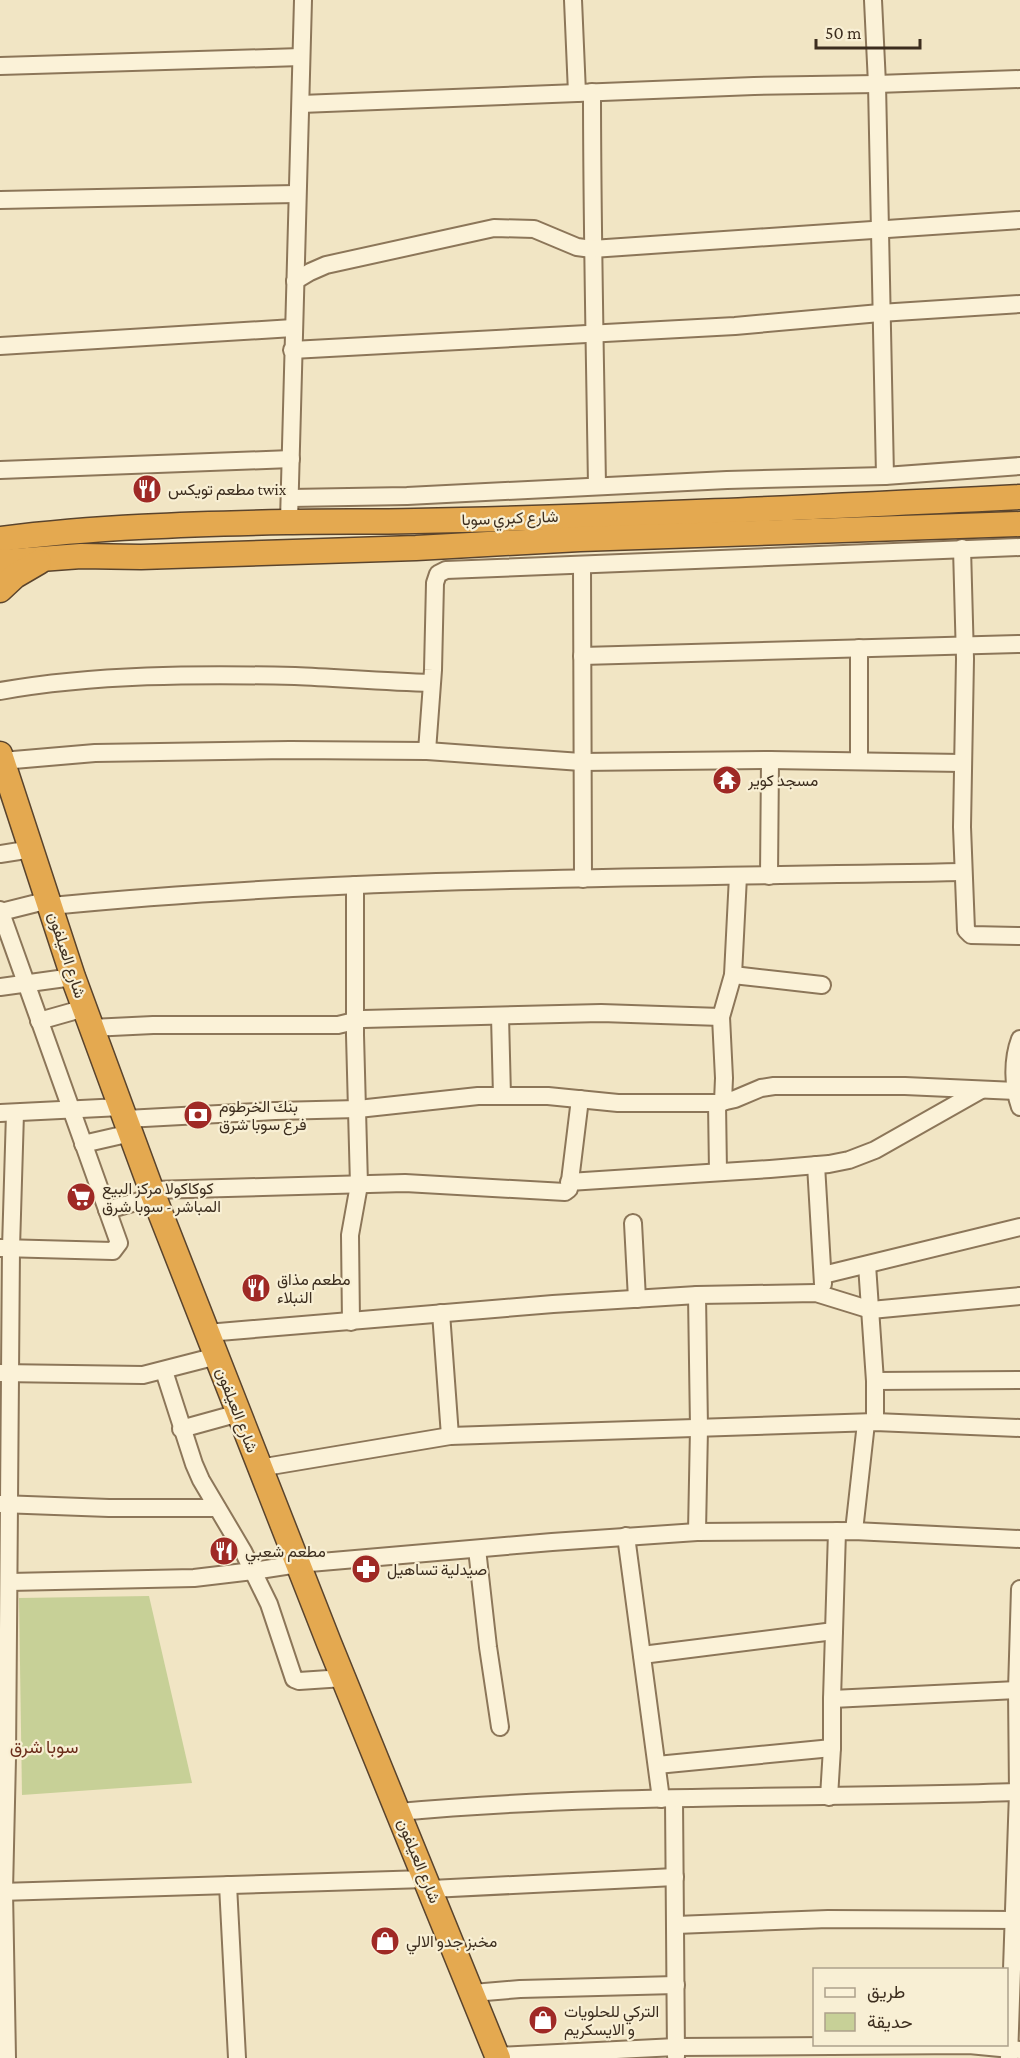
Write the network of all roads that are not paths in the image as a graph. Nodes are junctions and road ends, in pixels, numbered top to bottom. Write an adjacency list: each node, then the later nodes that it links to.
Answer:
1 (303, 0): 4 (street)
2 (573, 0): 8 (street)
3 (873, 0): 7 (street)
4 (301, 57): 5 (street); 9 (street)
5 (0, 66)
6 (1020, 79): 7 (street)
7 (877, 84): 8 (street); 13 (street)
8 (584, 93): 9 (street); 14 (street)
9 (301, 104): 10 (street)
10 (297, 194): 11 (street); 15 (street)
11 (0, 200)
12 (1020, 220): 13 (street)
13 (879, 231): 14 (street); 17 (street)
14 (592, 249): 15 (street); 19 (street)
15 (295, 281): 18 (street)
16 (1020, 304): 17 (street)
17 (880, 313): 19 (street); 25 (street)
18 (293, 328): 20 (street); 21 (street)
19 (595, 332): 21 (street); 26 (street)
20 (0, 346)
21 (292, 350): 22 (street)
22 (291, 459): 24 (street); 28 (street)
23 (1020, 466): 25 (street)
24 (0, 470)
25 (885, 476): 26 (street)
26 (597, 486): 28 (street)
27 (1020, 497): 29 (highway, شارع كبري سوبا)
28 (289, 510): 29 (highway, شارع كبري سوبا); 32 (highway, شارع كبري سوبا)
29 (413, 522): 35 (highway)
30 (1020, 524): 35 (highway, شارع كبري سوبا)
31 (0, 525): 32 (highway)
32 (30, 535): 33 (highway, شارع كبري سوبا)
33 (0, 539)
34 (1020, 547): 36 (street)
35 (416, 548): 37 (highway, شارع كبري سوبا)
36 (962, 548): 39 (street); 42 (street)
37 (45, 559): 38 (highway, شارع كبري سوبا); 40 (highway)
38 (0, 562)
39 (582, 565): 44 (street); 45 (street)
40 (0, 590)
41 (1020, 644): 42 (street)
42 (965, 645): 43 (street); 52 (street)
43 (859, 648): 44 (street); 50 (street)
44 (582, 656): 51 (street)
45 (431, 682): 46 (street); 47 (street)
46 (0, 691)
47 (427, 751): 48 (street); 51 (street)
48 (1, 758): 53 (highway, شارع العيلفون)
49 (770, 760): 50 (street); 51 (street); 57 (street)
50 (859, 760): 52 (street)
51 (581, 762): 58 (street)
52 (962, 763): 55 (street)
53 (32, 849): 54 (street); 60 (highway, شارع العيلفون)
54 (0, 854)
55 (963, 872): 57 (street); 62 (street)
56 (738, 876): 57 (street); 58 (street); 63 (street)
57 (769, 876)
58 (583, 879): 59 (street)
59 (355, 885): 60 (street); 72 (street)
60 (50, 903): 61 (street); 64 (highway, شارع العيلفون)
61 (0, 911): 65 (street)
62 (1020, 936)
63 (732, 975): 66 (street); 69 (street)
64 (73, 977): 65 (street); 70 (highway, شارع العيلفون)
65 (27, 984): 67 (street); 71 (street)
66 (822, 985)
67 (0, 987)
68 (500, 1016): 69 (street); 72 (street); 75 (street)
69 (721, 1017): 78 (street)
70 (88, 1018): 71 (street); 72 (street); 82 (highway, شارع العيلفون)
71 (39, 1021): 80 (street)
72 (355, 1021): 79 (street)
73 (1020, 1039): 77 (street)
74 (981, 1090): 77 (street); 78 (street); 84 (street)
75 (502, 1096): 76 (street); 79 (street)
76 (580, 1099): 78 (street); 86 (street)
77 (1019, 1101)
78 (720, 1102): 85 (street)
79 (358, 1109): 82 (street); 87 (street)
80 (71, 1111): 81 (street); 82 (street); 83 (street)
81 (7, 1113): 92 (street)
82 (126, 1120): 83 (street); 88 (highway, شارع العيلفون)
83 (83, 1144): 89 (street)
84 (816, 1165): 85 (street); 94 (street)
85 (718, 1172): 86 (street)
86 (569, 1182): 87 (street)
87 (359, 1185): 88 (street); 101 (street)
88 (153, 1193): 89 (street); 102 (highway, شارع العيلفون)
89 (107, 1210): 92 (street)
90 (633, 1223): 98 (street)
91 (1020, 1227): 93 (street)
92 (5, 1248): 105 (street)
93 (867, 1265): 94 (street); 99 (street)
94 (823, 1275): 95 (street)
95 (823, 1293): 96 (street); 99 (street)
96 (697, 1295): 98 (street); 110 (street)
97 (1020, 1296): 99 (street)
98 (637, 1299): 100 (street)
99 (871, 1310): 107 (street)
100 (441, 1313): 101 (street); 113 (street)
101 (351, 1322): 102 (street)
102 (207, 1333): 103 (highway, شارع العيلفون)
103 (217, 1356): 104 (street); 108 (highway, شارع العيلفون)
104 (164, 1371): 105 (street); 112 (street)
105 (5, 1373): 115 (street)
106 (1020, 1380): 107 (street)
107 (875, 1381): 109 (street)
108 (239, 1413): 112 (street); 114 (highway, شارع العيلفون)
109 (870, 1422): 110 (street); 111 (street); 117 (street)
110 (699, 1428): 113 (street); 118 (street)
111 (1020, 1428)
112 (181, 1429): 116 (street)
113 (450, 1436): 114 (street)
114 (259, 1468): 122 (highway, شارع العيلفون)
115 (5, 1504): 116 (street); 124 (street)
116 (217, 1508): 123 (street)
117 (845, 1531): 118 (street); 120 (street); 127 (street)
118 (698, 1532): 119 (street)
119 (626, 1536): 121 (street); 128 (street)
120 (1020, 1539)
121 (477, 1549): 122 (street); 132 (street)
122 (298, 1564): 123 (street); 129 (highway, شارع العيلفون)
123 (253, 1571): 124 (street); 129 (street)
124 (9, 1582): 126 (street)
125 (1020, 1598): 130 (street)
126 (4, 1618): 134 (street)
127 (834, 1630): 128 (street); 131 (street)
128 (642, 1655): 135 (street)
129 (344, 1678): 139 (highway, شارع العيلفون)
130 (1018, 1695): 131 (street); 137 (street)
131 (832, 1699): 133 (street)
132 (500, 1727)
133 (832, 1748): 135 (street); 136 (street)
134 (4, 1758): 144 (street)
135 (657, 1765): 138 (street)
136 (829, 1797): 137 (street); 138 (street)
137 (1018, 1798): 140 (street)
138 (668, 1799): 139 (street); 141 (street)
139 (399, 1812): 142 (highway, شارع العيلفون)
140 (1017, 1856): 145 (street)
141 (675, 1877): 142 (street); 146 (street)
142 (428, 1884): 143 (street); 148 (highway, شارع العيلفون)
143 (228, 1885): 144 (street); 156 (street)
144 (2, 1891): 149 (street)
145 (1016, 1920): 146 (street); 152 (street)
146 (676, 1925): 147 (street)
147 (676, 1985): 148 (street); 153 (street)
148 (473, 1993): 154 (highway, شارع العيلفون)
149 (3, 2021): 155 (street)
150 (904, 2046): 153 (street)
151 (980, 2046): 152 (street)
152 (1013, 2052)
153 (676, 2053): 154 (street)
154 (498, 2057)
155 (7, 2058)
156 (237, 2058)

